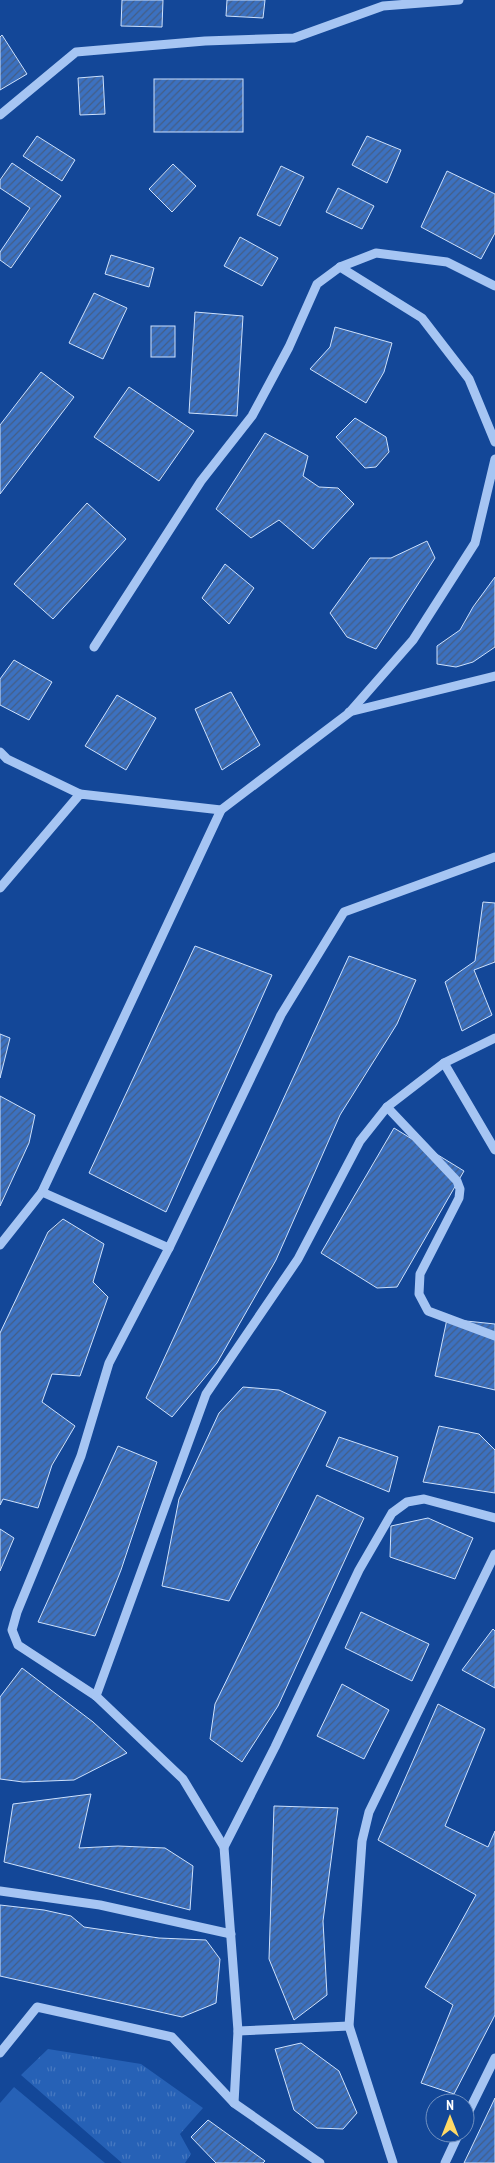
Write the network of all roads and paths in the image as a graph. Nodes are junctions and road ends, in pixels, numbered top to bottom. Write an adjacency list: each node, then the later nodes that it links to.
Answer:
1 (459, 0): 2 (street)
2 (0, 115)
3 (340, 267): 4 (street); 5 (street); 7 (street)
4 (495, 286)
5 (495, 442)
6 (495, 459): 9 (street)
7 (94, 647)
8 (495, 676): 9 (street)
9 (349, 712): 12 (street)
10 (2, 759): 11 (street)
11 (80, 794): 12 (street); 14 (street)
12 (221, 810): 19 (street)
13 (495, 857): 21 (street)
14 (0, 888)
15 (495, 1038): 16 (street)
16 (444, 1063): 17 (street); 18 (street)
17 (387, 1106): 22 (street); 25 (street)
18 (495, 1150)
19 (42, 1192): 20 (street); 21 (street)
20 (0, 1245)
21 (169, 1248): 25 (street)
22 (495, 1336)
23 (495, 1518): 26 (street)
24 (495, 1554): 29 (street)
25 (96, 1696): 26 (street)
26 (224, 1847): 28 (street)
27 (0, 1890): 28 (street)
28 (231, 1934): 30 (street)
29 (348, 2026): 30 (street); 37 (street)
30 (238, 2031): 34 (street)
31 (0, 2053): 34 (street)
32 (495, 2058): 33 (street)
33 (475, 2099)
34 (234, 2103): 36 (street)
35 (454, 2143): 38 (street)
36 (320, 2163)
37 (393, 2163)
38 (445, 2163)

